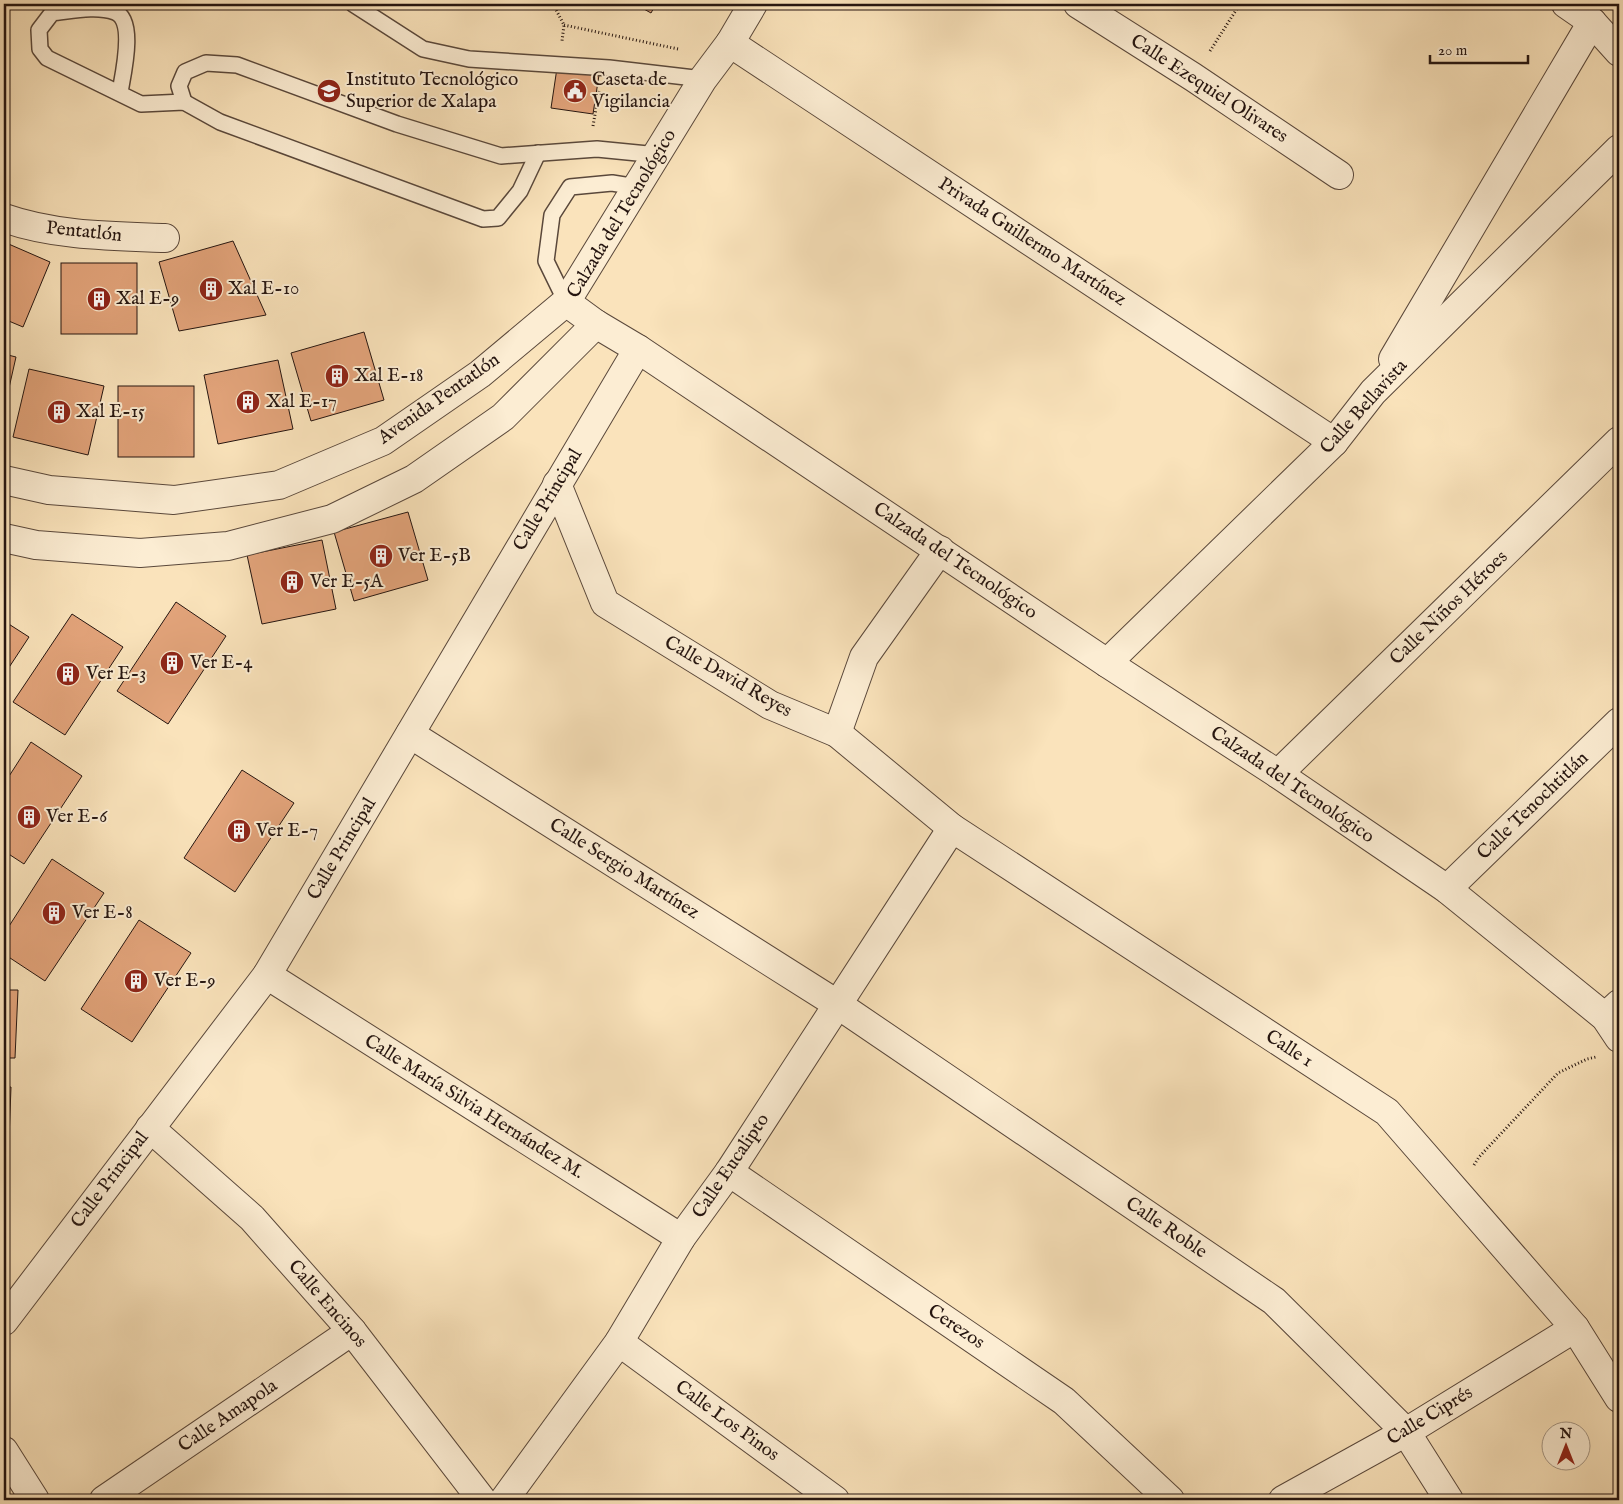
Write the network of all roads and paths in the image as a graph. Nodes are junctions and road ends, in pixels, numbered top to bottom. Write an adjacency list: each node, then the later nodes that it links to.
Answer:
1 (354, 4): 9 (lane)
2 (554, 4): 9 (path)
3 (753, 4): 9 (street, Calzada del Tecnológico)
4 (1078, 4): 10 (street, Calle Ezequiel Olivares)
5 (1240, 4): 10 (path)
6 (1566, 4): 7 (street)
7 (1592, 22): 8 (street); 23 (street)
8 (1619, 52)
9 (717, 60): 15 (street, Calzada del Tecnológico); 25 (street, Privada Guillermo Martínez)
10 (1193, 77): 16 (street, Calle Ezequiel Olivares)
11 (120, 92): 11 (lane); 12 (lane)
12 (184, 102): 14 (lane); 14 (lane)
13 (1619, 149): 23 (street, Calle Bellavista)
14 (538, 153): 15 (lane)
15 (658, 154): 17 (street, Calzada del Tecnológico)
16 (1339, 176)
17 (637, 187): 20 (street, Calzada del Tecnológico); 20 (lane)
18 (4, 218): 19 (street, Pentatlón)
19 (165, 238)
20 (566, 302): 21 (street, Calzada del Tecnológico); 26 (street, Avenida Pentatlón)
21 (596, 324): 22 (street, Calzada del Tecnológico); 28 (street)
22 (638, 349): 27 (street, Calle Principal); 29 (street, Calzada del Tecnológico)
23 (1373, 392): 25 (street, Calle Bellavista)
24 (1619, 441): 34 (street, Calle Niños Héroes)
25 (1334, 442): 30 (street, Calle Bellavista)
26 (4, 480)
27 (557, 484): 32 (street, Calle David Reyes); 33 (street, Calle Principal)
28 (4, 538)
29 (940, 550): 30 (street, Calzada del Tecnológico); 32 (street)
30 (1107, 664): 34 (street, Calzada del Tecnológico)
31 (1619, 722): 36 (street, Calle Tenochtitlán)
32 (837, 733): 35 (street, Calle David Reyes)
33 (410, 734): 37 (street, Calle Principal); 38 (street, Calle Sergio Martínez)
34 (1278, 774): 36 (street, Calzada del Tecnológico)
35 (952, 828): 38 (street, Calle Eucalipto); 42 (street, Calle 1)
36 (1447, 889): 39 (street, Calzada del Tecnológico)
37 (267, 975): 40 (street, Calle Principal); 43 (street, Calle María Silvia Hernández M.)
38 (837, 1004): 41 (street, Calle Eucalipto); 49 (street, Calle Roble)
39 (1612, 1028): 42 (path)
40 (150, 1128): 44 (street, Calle Principal); 46 (street, Calle Encinos)
41 (729, 1172): 43 (street, Calle Eucalipto); 56 (street, Cerezos)
42 (1462, 1198): 45 (street, Calle 1)
43 (681, 1238): 47 (street, Calle Eucalipto)
44 (4, 1321)
45 (1575, 1328): 48 (street, Calle 1); 49 (street, Calle Ciprés)
46 (352, 1331): 52 (street, Calle Amapola); 53 (street, Calle Encinos)
47 (619, 1342): 54 (street, Calle Eucalipto); 55 (street, Calle Los Pinos)
48 (1619, 1398)
49 (1406, 1432): 57 (street, Calle Ciprés); 58 (street, Calle Roble)
50 (4, 1451): 51 (street)
51 (35, 1500)
52 (104, 1500)
53 (482, 1500)
54 (504, 1500)
55 (835, 1500)
56 (1170, 1500)
57 (1284, 1500)
58 (1450, 1500)

